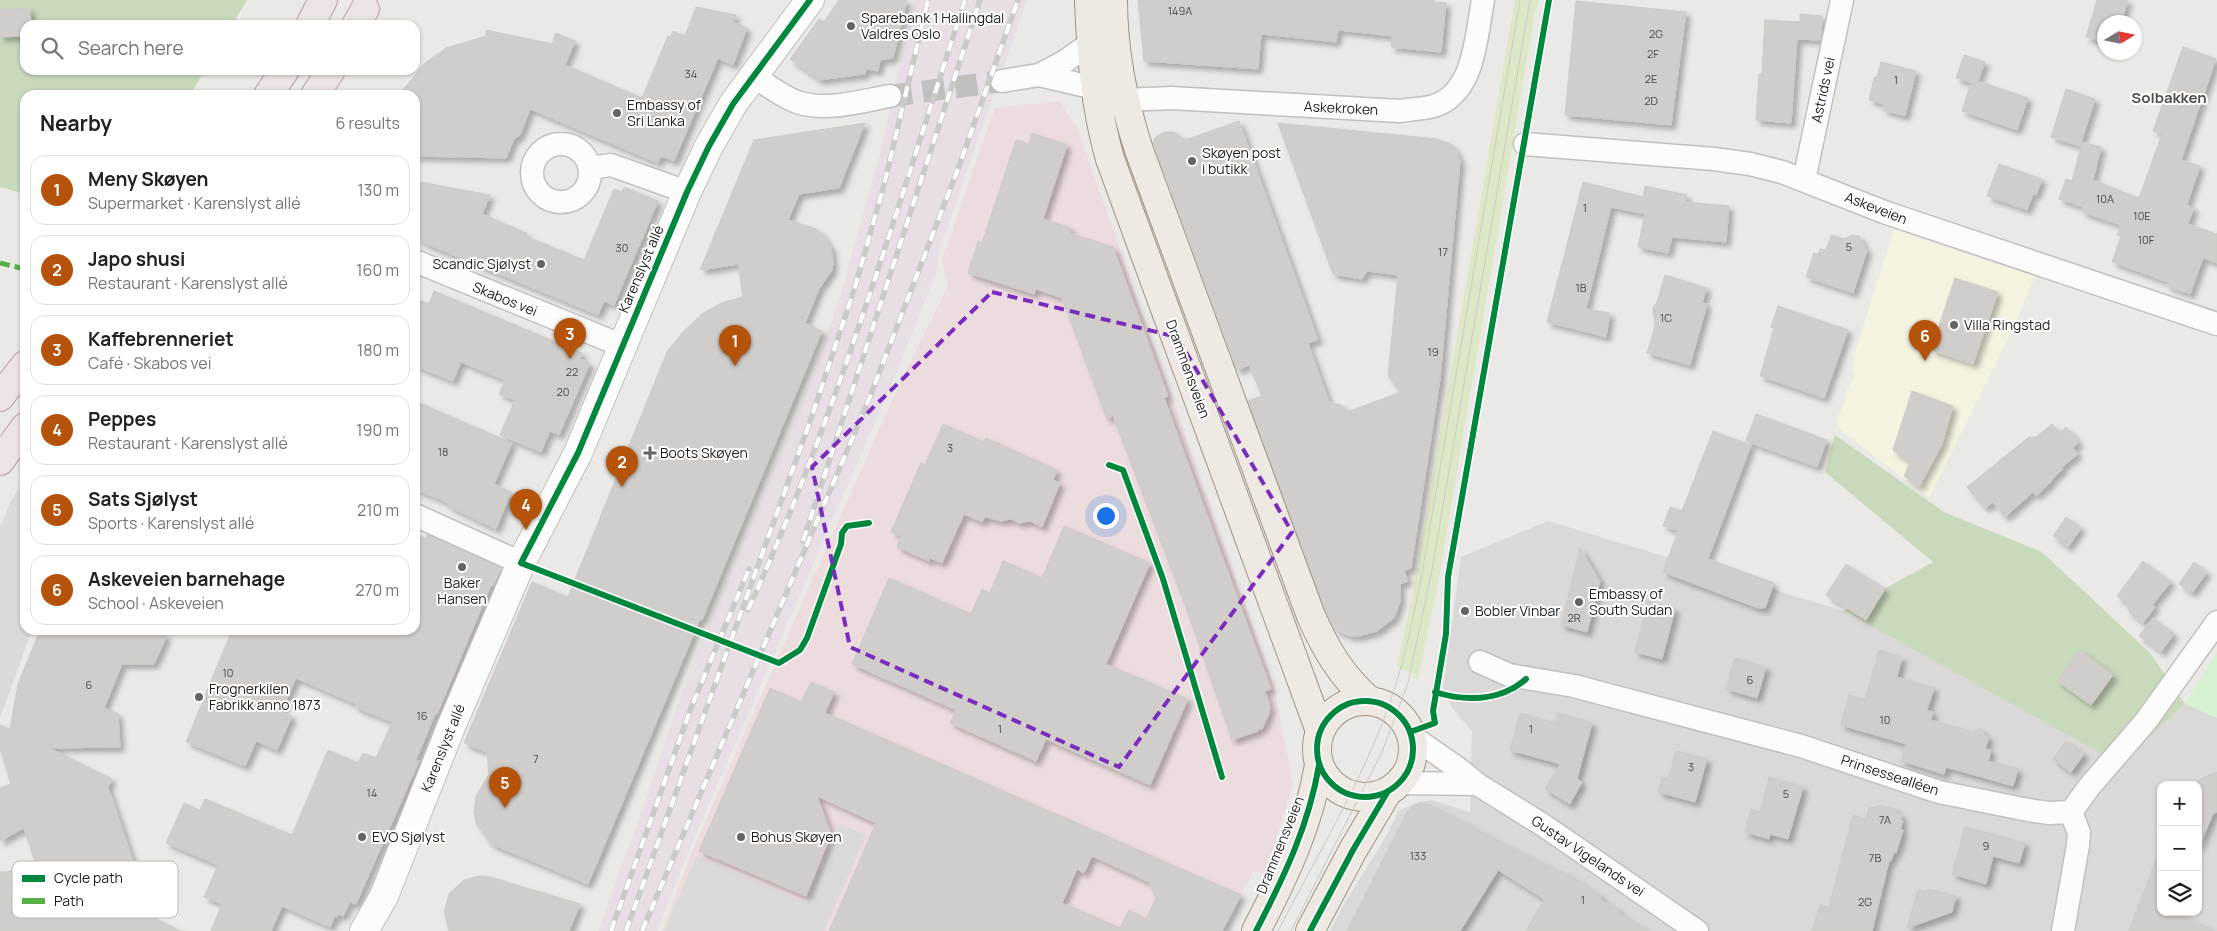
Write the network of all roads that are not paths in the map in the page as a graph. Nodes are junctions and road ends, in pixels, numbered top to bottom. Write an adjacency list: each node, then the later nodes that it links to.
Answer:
1 (323, 0): 7 (highway)
2 (810, 0): 12 (street, Karenslyst allé)
3 (1089, 0): 8 (main road, Drammensveien)
4 (1113, 0): 18 (main road)
5 (1483, 0): 18 (street, Askekroken)
6 (1842, 0): 21 (street, Astrids vei)
7 (313, 20)
8 (1090, 42): 11 (street); 14 (main road, Drammensveien)
9 (282, 75): 15 (highway)
10 (328, 75): 16 (highway)
11 (1039, 75): 13 (street); 14 (street)
12 (754, 76): 17 (street); 22 (street, Karenslyst allé)
13 (1002, 81)
14 (1095, 88): 35 (main road, Drammensveien)
15 (271, 90)
16 (318, 90)
17 (890, 96)
18 (1125, 100): 34 (main road)
19 (1525, 144): 21 (street, Askeveien)
20 (590, 168): 22 (street)
21 (1804, 180): 24 (street, Askeveien)
22 (687, 192): 25 (street, Karenslyst allé)
23 (420, 263): 25 (street, Skabos vei)
24 (2217, 324)
25 (623, 346): 31 (street, Karenslyst allé)
26 (20, 371): 27 (highway)
27 (0, 397)
28 (20, 434): 29 (highway)
29 (0, 461)
30 (420, 517): 31 (street)
31 (521, 563): 41 (street, Karenslyst allé)
32 (2217, 622): 40 (street)
33 (1480, 662): 40 (street, Prinsessealléen)
34 (1370, 701): 35 (main road); 36 (main road)
35 (1320, 731): 37 (main road)
36 (1410, 735): 38 (street, Gustav Vigelands vei); 39 (main road)
37 (1319, 765): 39 (main road); 42 (main road, Drammensveien)
38 (1476, 784): 39 (street); 44 (street, Gustav Vigelands vei)
39 (1394, 787): 43 (main road)
40 (2071, 812): 45 (street)
41 (364, 931)
42 (1256, 931)
43 (1310, 931)
44 (1697, 931)
45 (2063, 931)

